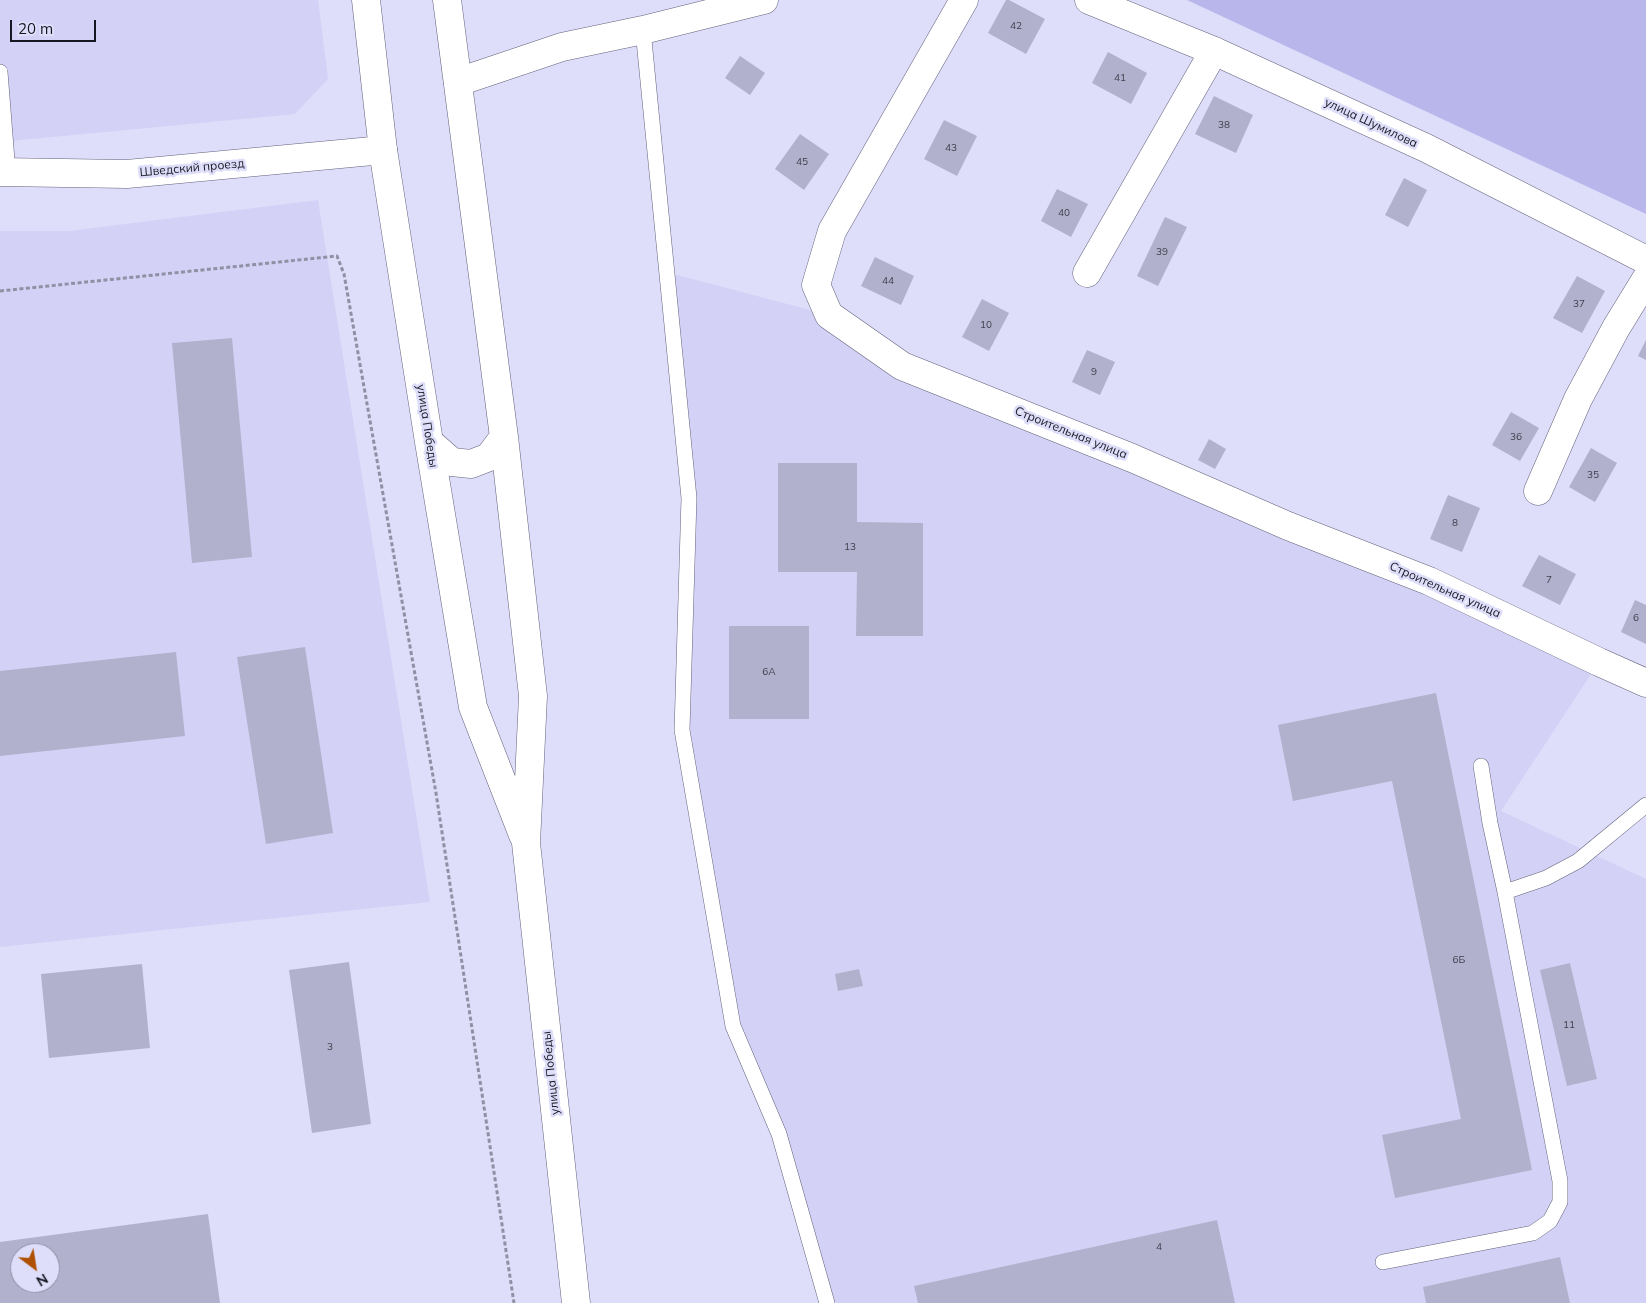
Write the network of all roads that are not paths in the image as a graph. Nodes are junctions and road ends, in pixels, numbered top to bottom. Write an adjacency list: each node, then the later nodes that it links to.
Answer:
1 (366, 0): 11 (main road, улица Победы)
2 (447, 0): 9 (main road, улица Победы)
3 (764, 0): 6 (main road)
4 (964, 0): 19 (main road, Строительная улица)
5 (1089, 0): 7 (main road, улица Шумилова)
6 (643, 30): 9 (main road); 26 (lane)
7 (1214, 51): 13 (main road, улица Шумилова); 14 (main road)
8 (0, 72): 10 (lane)
9 (458, 82): 16 (main road, улица Победы)
10 (3, 139): 12 (lane)
11 (383, 150): 12 (main road, Шведский проезд); 17 (main road, улица Победы)
12 (4, 173)
13 (1646, 260)
14 (1087, 272)
15 (1646, 279): 18 (main road)
16 (504, 437): 17 (main road); 22 (main road, улица Победы)
17 (429, 442): 22 (main road, улица Победы)
18 (1538, 491)
19 (1646, 683)
20 (1481, 766): 23 (lane)
21 (1646, 805): 23 (lane)
22 (526, 843): 25 (main road, улица Победы)
23 (1505, 892): 24 (lane)
24 (1383, 1262)
25 (576, 1303)
26 (827, 1303)

